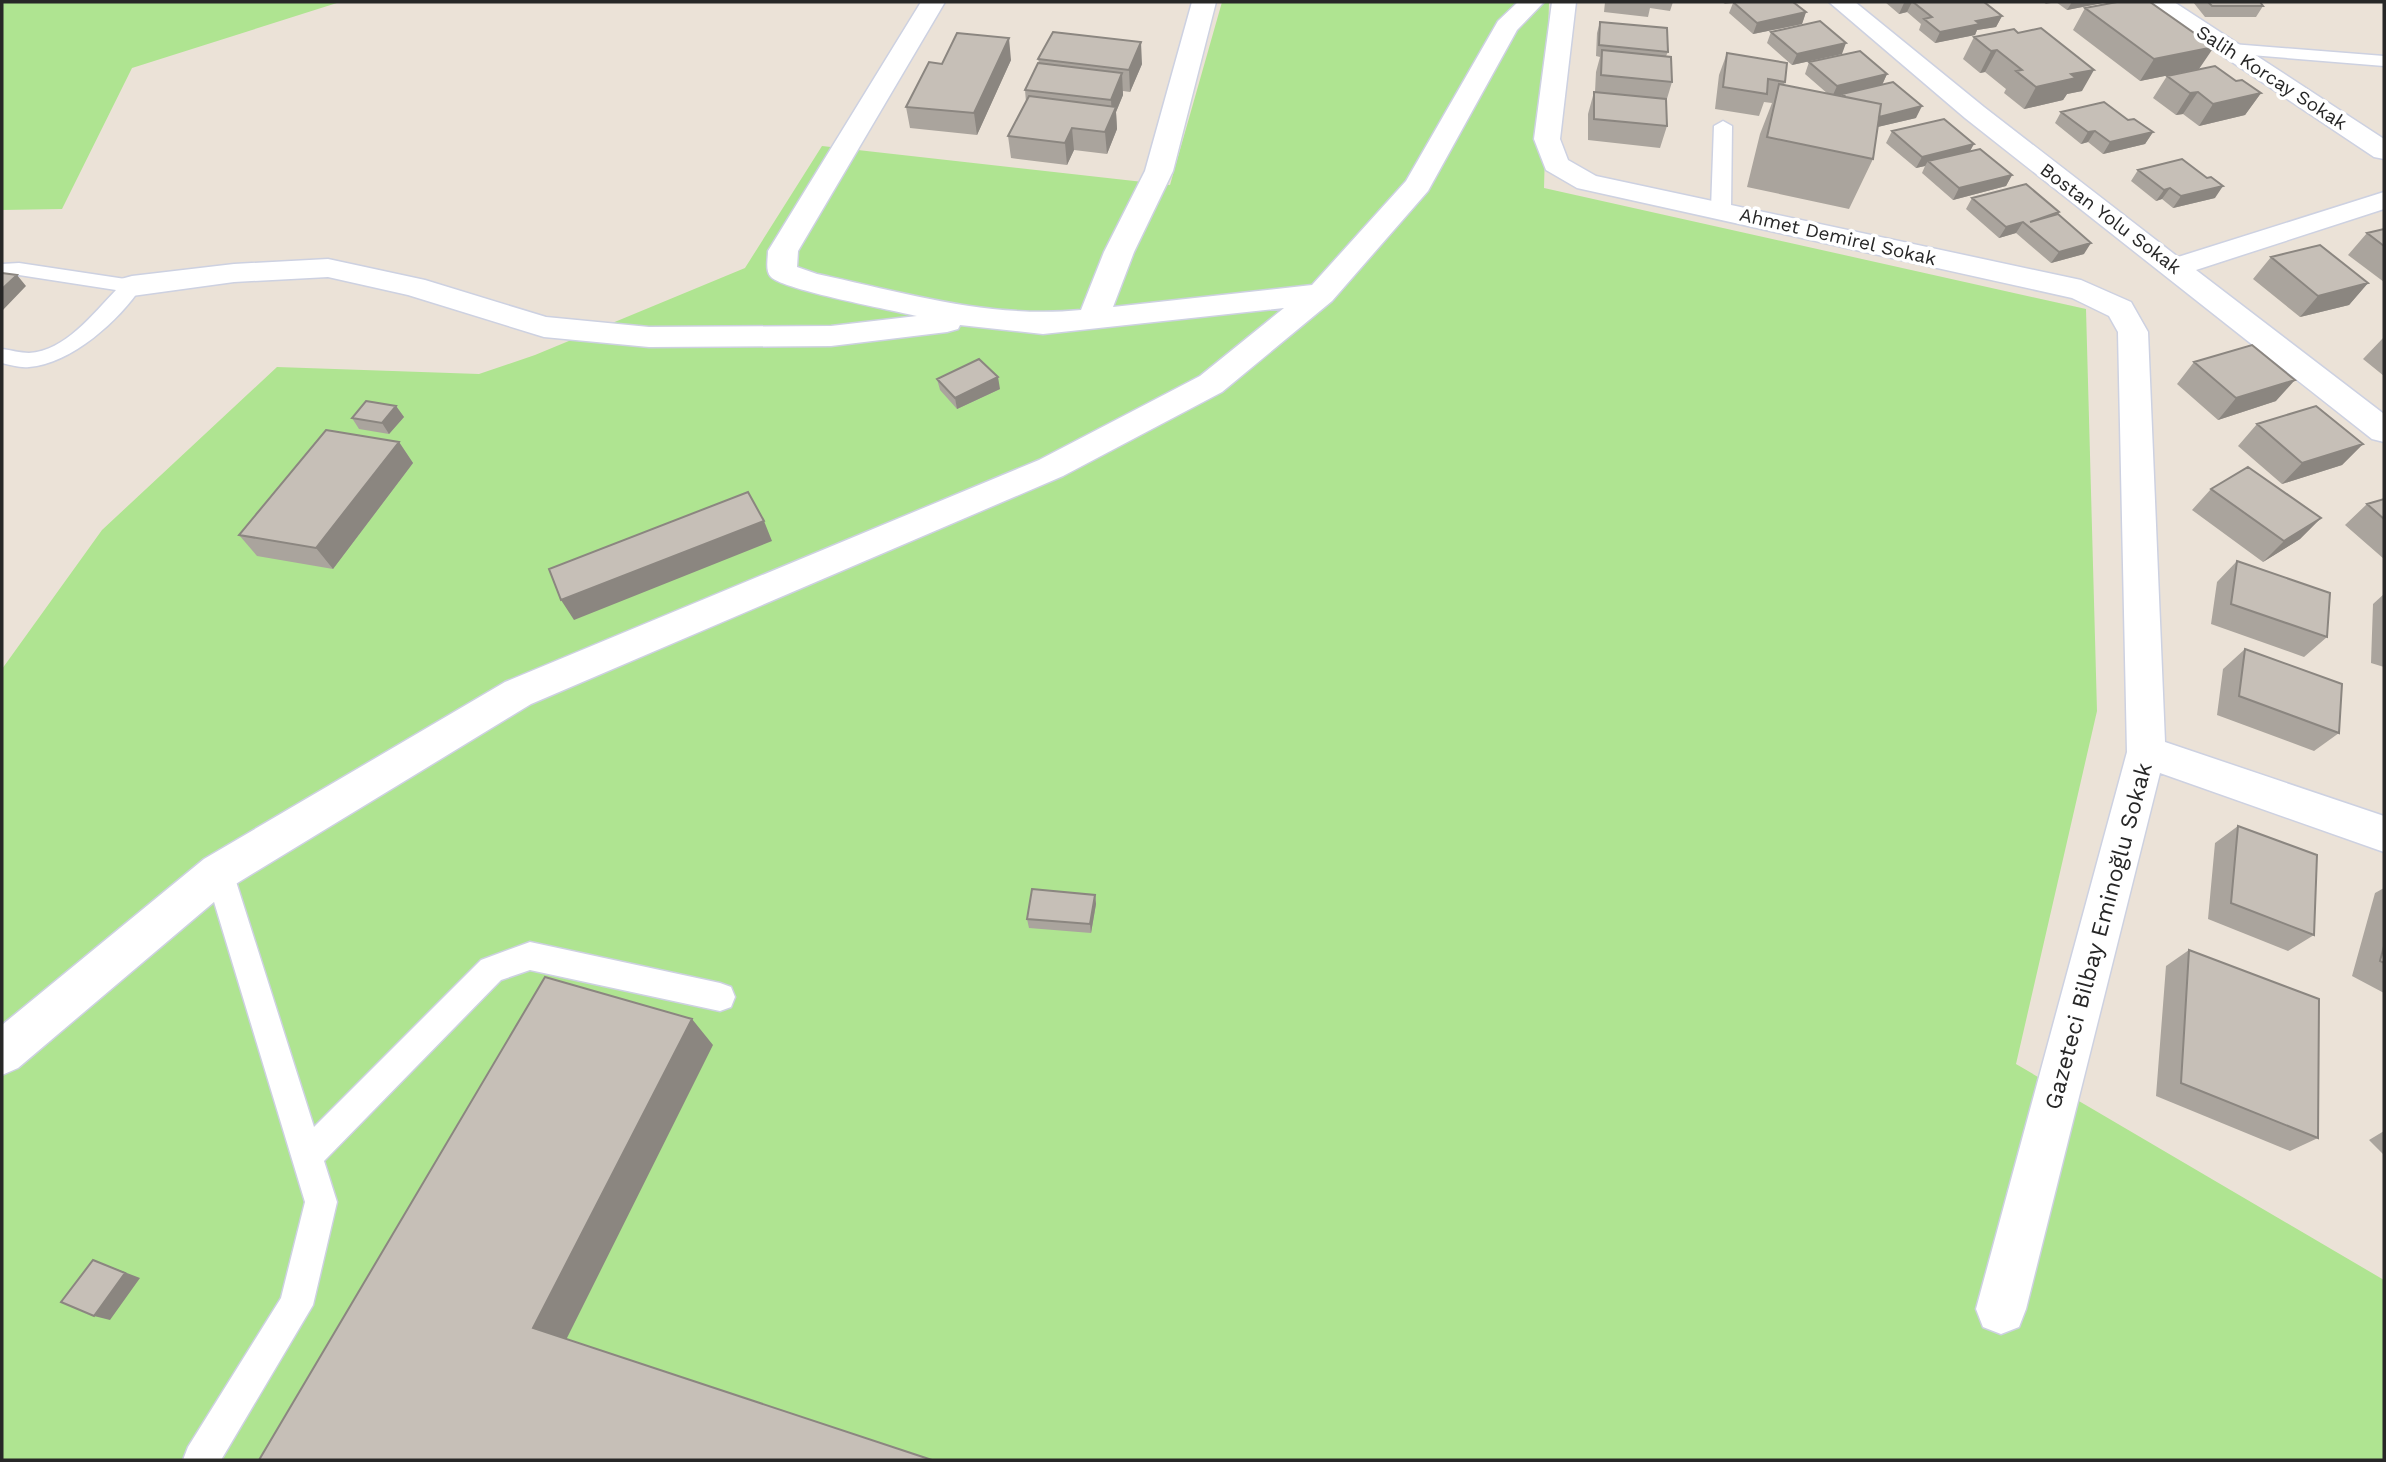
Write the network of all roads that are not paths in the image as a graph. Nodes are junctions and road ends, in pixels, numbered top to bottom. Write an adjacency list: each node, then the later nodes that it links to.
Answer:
1 (933, 2): 19 (street)
2 (1204, 2): 18 (street)
3 (1532, 2): 16 (street)
4 (1564, 2): 12 (street, Ahmet Demirel Sokak)
5 (1841, 2): 13 (street, Bostan Yolu Sokak)
6 (2162, 2): 7 (street, Salih Korcay Sokak)
7 (2232, 49): 8 (lane); 10 (street, Salih Korcay Sokak)
8 (2384, 61)
9 (1723, 126): 12 (lane)
10 (2384, 151)
11 (2384, 200): 13 (street)
12 (1721, 209): 17 (street, Ahmet Demirel Sokak)
13 (2176, 267): 21 (street, Bostan Yolu Sokak)
14 (2, 270): 15 (lane)
15 (132, 286): 19 (street); 20 (lane)
16 (1321, 294): 18 (street); 24 (street)
17 (2120, 309): 22 (street, Gazeteci Bilbay Eminoğlu Sokak)
18 (1094, 317): 19 (street)
19 (976, 319)
20 (2, 356)
21 (2384, 431)
22 (2147, 752): 23 (street); 28 (street, Gazeteci Bilbay Eminoğlu Sokak)
23 (2384, 834)
24 (219, 872): 26 (street); 27 (lane)
25 (720, 997): 27 (lane)
26 (2, 1052)
27 (307, 1156): 29 (lane)
28 (2001, 1309)
29 (201, 1460)

